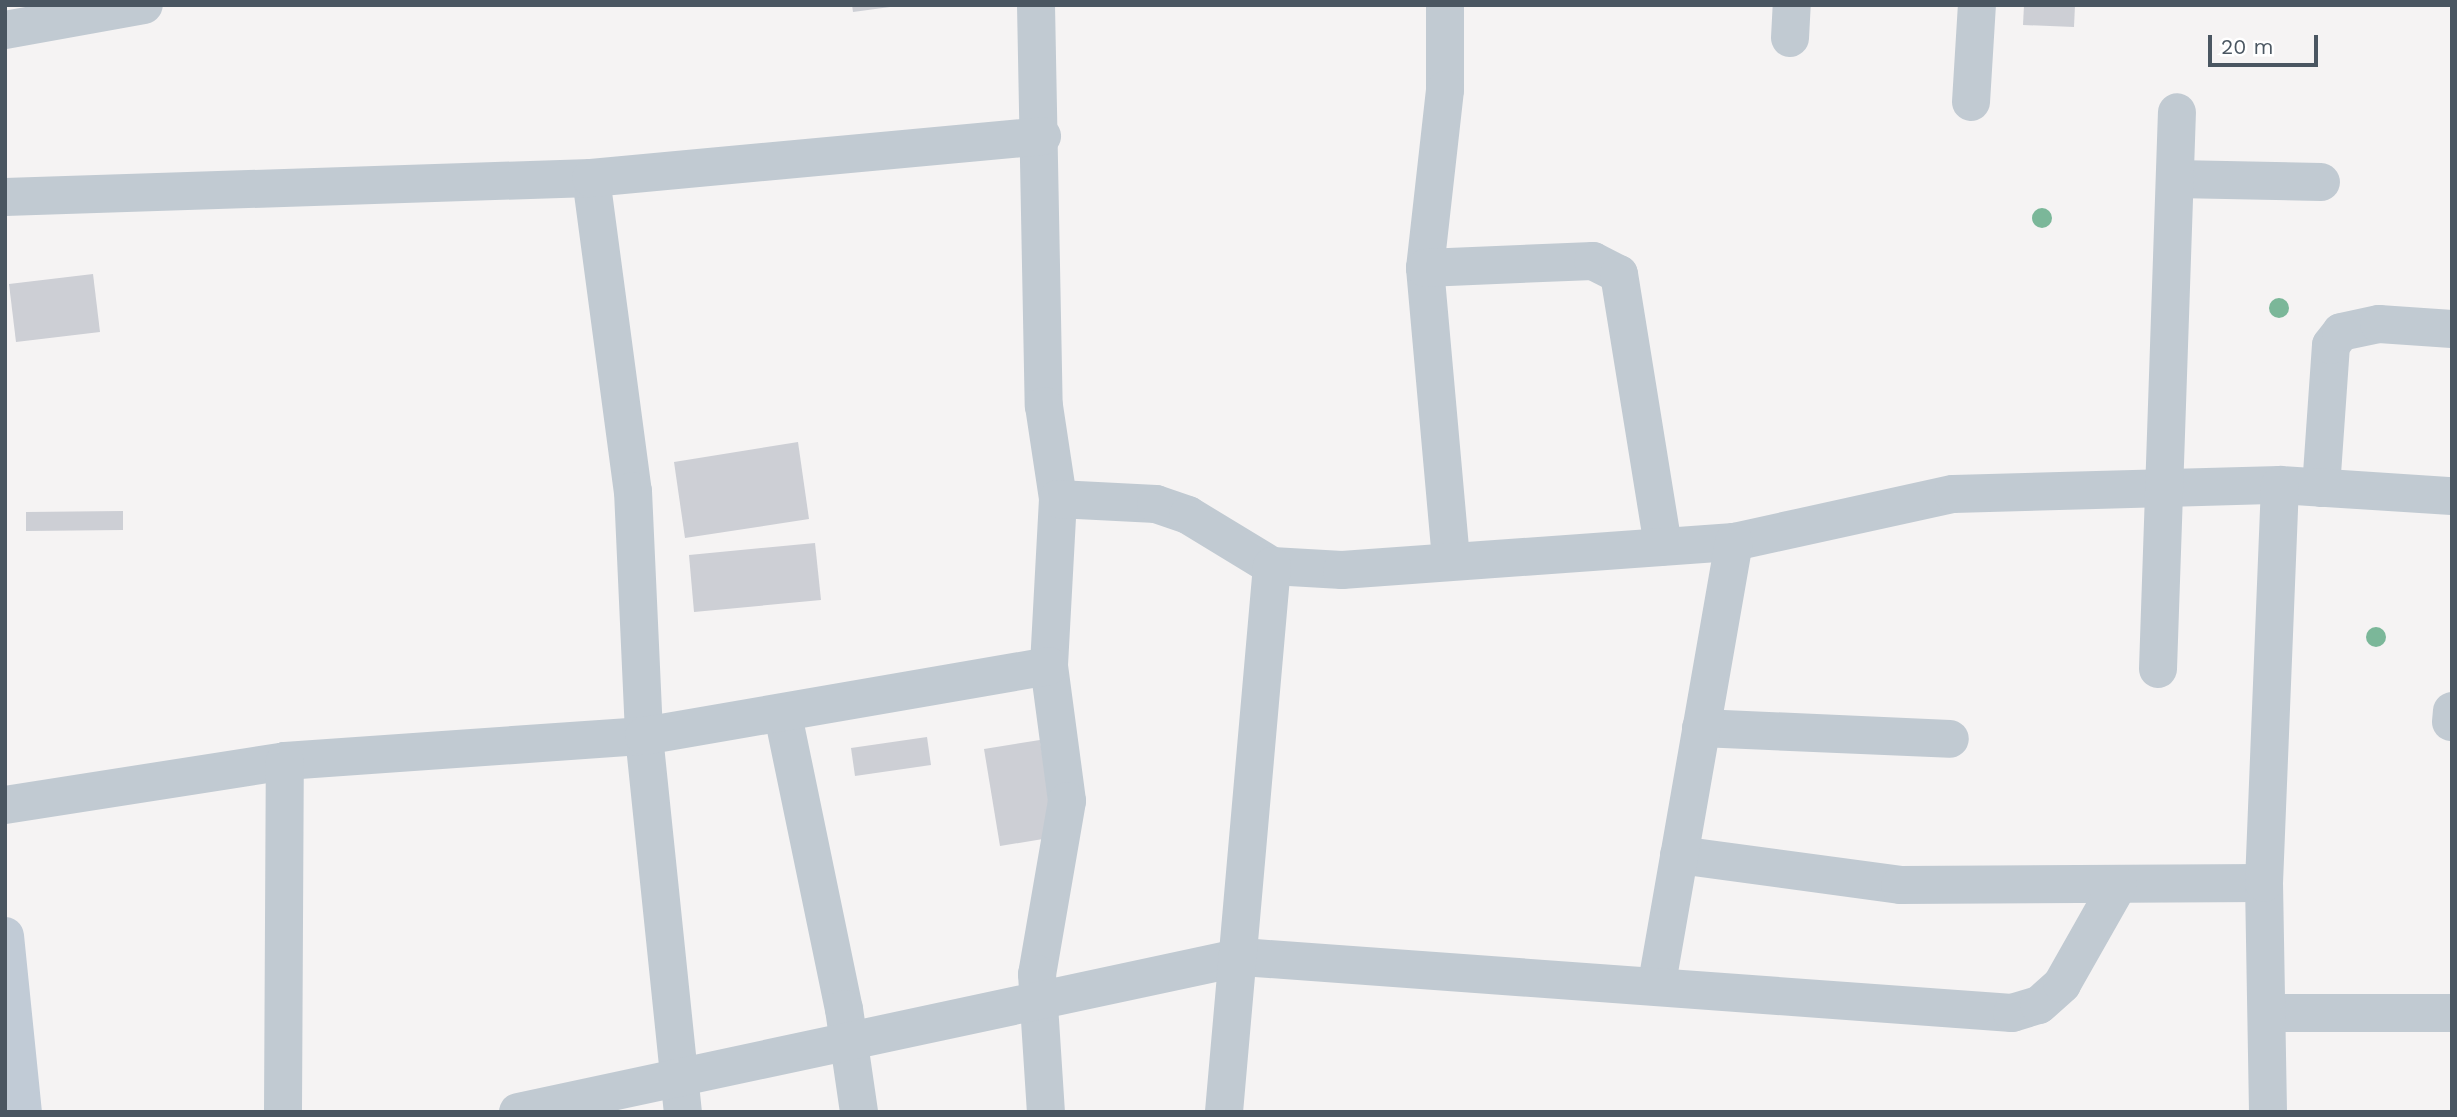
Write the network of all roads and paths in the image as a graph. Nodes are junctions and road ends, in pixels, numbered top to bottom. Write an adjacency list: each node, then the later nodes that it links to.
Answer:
1 (144, 5): 5 (street)
2 (1036, 5): 8 (street)
3 (1445, 5): 13 (street)
4 (1977, 5): 6 (street)
5 (5, 30)
6 (1971, 102)
7 (2177, 111): 10 (street)
8 (1042, 136): 9 (street); 19 (street)
9 (591, 178): 12 (street); 28 (street)
10 (2176, 179): 11 (street); 16 (street)
11 (2321, 182)
12 (5, 197)
13 (1425, 268): 21 (street); 22 (street)
14 (2452, 330): 17 (street)
15 (2280, 485): 16 (street); 17 (street); 33 (street)
16 (2168, 488): 20 (street); 25 (street)
17 (2321, 488): 18 (street)
18 (2452, 496)
19 (1058, 499): 23 (street); 24 (street)
20 (1734, 542): 21 (street); 27 (street)
21 (1663, 546): 22 (street)
22 (1451, 558): 23 (street)
23 (1272, 566): 36 (street)
24 (1049, 666): 26 (street); 38 (street)
25 (2158, 669)
26 (783, 715): 28 (street); 41 (street)
27 (1701, 728): 29 (street); 32 (street)
28 (644, 736): 30 (street); 42 (street)
29 (1950, 739)
30 (285, 761): 31 (street); 44 (street)
31 (5, 805)
32 (1679, 855): 34 (street); 37 (street)
33 (2264, 883): 34 (street); 39 (street)
34 (2118, 885): 37 (street)
35 (5, 936): 43 (street)
36 (1242, 957): 37 (street); 38 (street); 48 (street)
37 (1657, 984)
38 (1036, 1001): 41 (street); 47 (street)
39 (2267, 1013): 40 (street); 49 (street)
40 (2452, 1013)
41 (850, 1041): 42 (street); 46 (street)
42 (682, 1095): 45 (street)
43 (23, 1112)
44 (283, 1112)
45 (518, 1112)
46 (859, 1112)
47 (1046, 1112)
48 (1224, 1112)
49 (2267, 1112)

